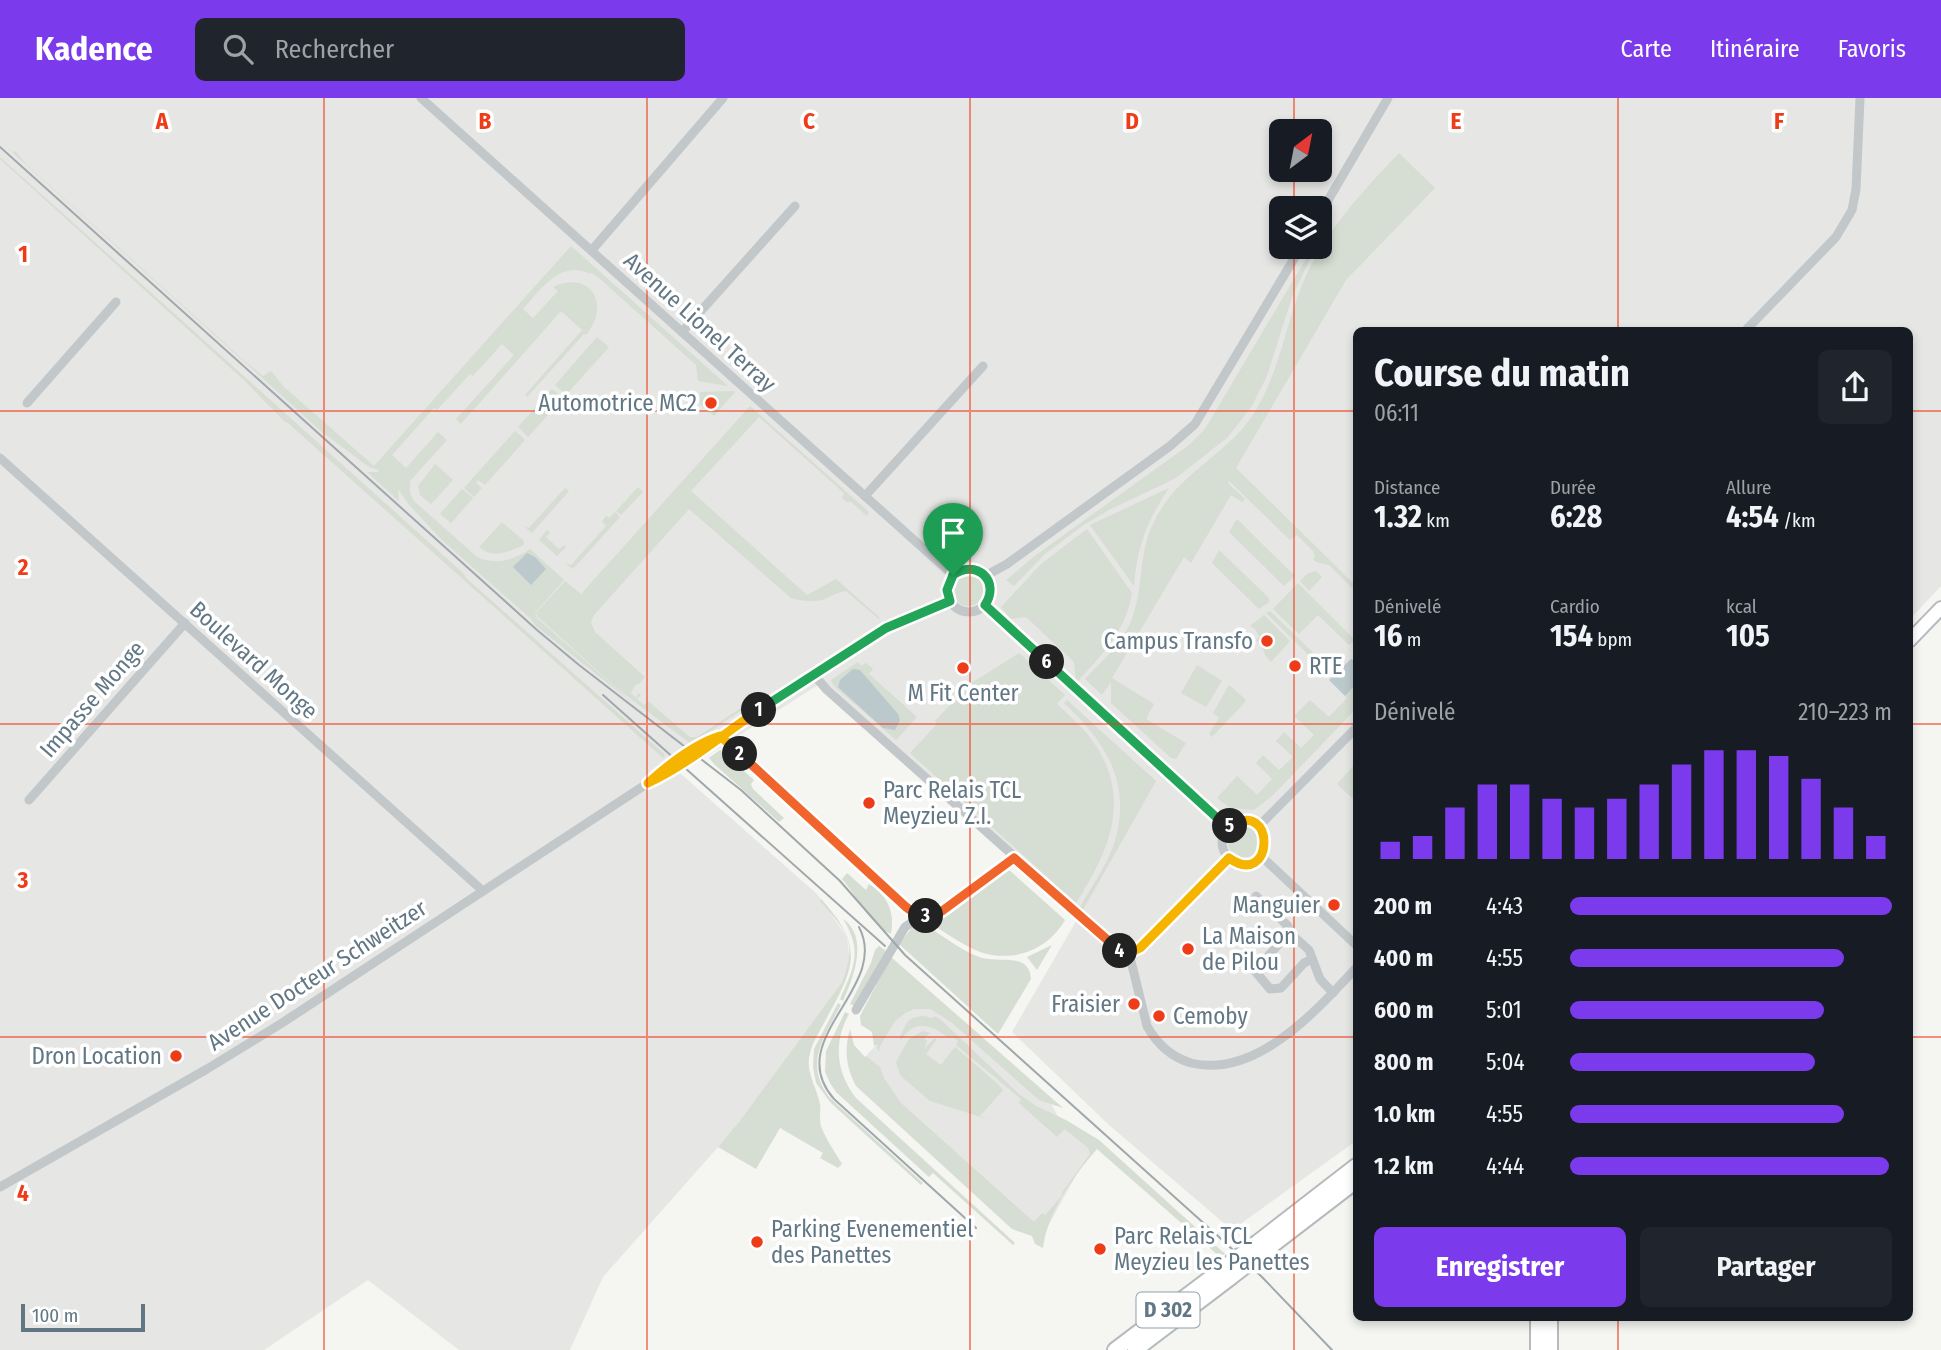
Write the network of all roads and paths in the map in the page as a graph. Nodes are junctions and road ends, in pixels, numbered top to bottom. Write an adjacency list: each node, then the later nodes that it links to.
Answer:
1 (421, 98): 7 (street, Avenue Lionel Terray)
2 (723, 98): 7 (street)
3 (1388, 98): 5 (street)
4 (1860, 98): 10 (street)
5 (1331, 196)
6 (795, 206): 11 (street)
7 (592, 250): 11 (street, Avenue Lionel Terray)
8 (1294, 259): 17 (street)
9 (116, 302): 13 (street)
10 (1749, 327)
11 (682, 332): 15 (street, Avenue Lionel Terray)
12 (983, 366): 15 (street)
13 (27, 403)
14 (0, 458): 21 (street, Boulevard Monge)
15 (865, 496): 16 (street, Avenue Lionel Terray)
16 (953, 575): 17 (street); 18 (street)
17 (985, 576): 19 (street)
18 (950, 601): 19 (street); 23 (street, Avenue Docteur Schweitzer)
19 (985, 605): 28 (street)
20 (1941, 608): 22 (main road)
21 (185, 623): 26 (street, Impasse Monge); 32 (street, Boulevard Monge)
22 (1913, 637)
23 (814, 675): 25 (street, Avenue Docteur Schweitzer); 30 (street)
24 (1353, 732): 27 (street)
25 (720, 736): 32 (street, Avenue Docteur Schweitzer); 34 (street)
26 (29, 800)
27 (1259, 826): 28 (street); 29 (street)
28 (1228, 828): 31 (street)
29 (1261, 856): 31 (street); 36 (street)
30 (1014, 858): 34 (street); 37 (street)
31 (1229, 858): 37 (street)
32 (483, 891): 44 (street, Avenue Docteur Schweitzer)
33 (1256, 896): 35 (street)
34 (920, 917): 41 (street)
35 (1291, 934): 38 (street); 38 (street)
36 (1353, 942)
37 (1129, 953): 40 (street)
38 (1312, 959): 40 (street)
39 (1353, 971): 40 (street)
40 (1333, 993)
41 (856, 1010)
42 (1353, 1169): 45 (main road, D 302)
43 (1353, 1183): 45 (main road, D 302)
44 (0, 1187)
45 (1262, 1246): 46 (main road, D 302, bridge)
46 (1225, 1274): 49 (main road, D 302); 50 (main road, D 302)
47 (1538, 1321): 51 (main road)
48 (1550, 1321): 52 (main road)
49 (1115, 1350)
50 (1135, 1350)
51 (1538, 1350)
52 (1550, 1350)

